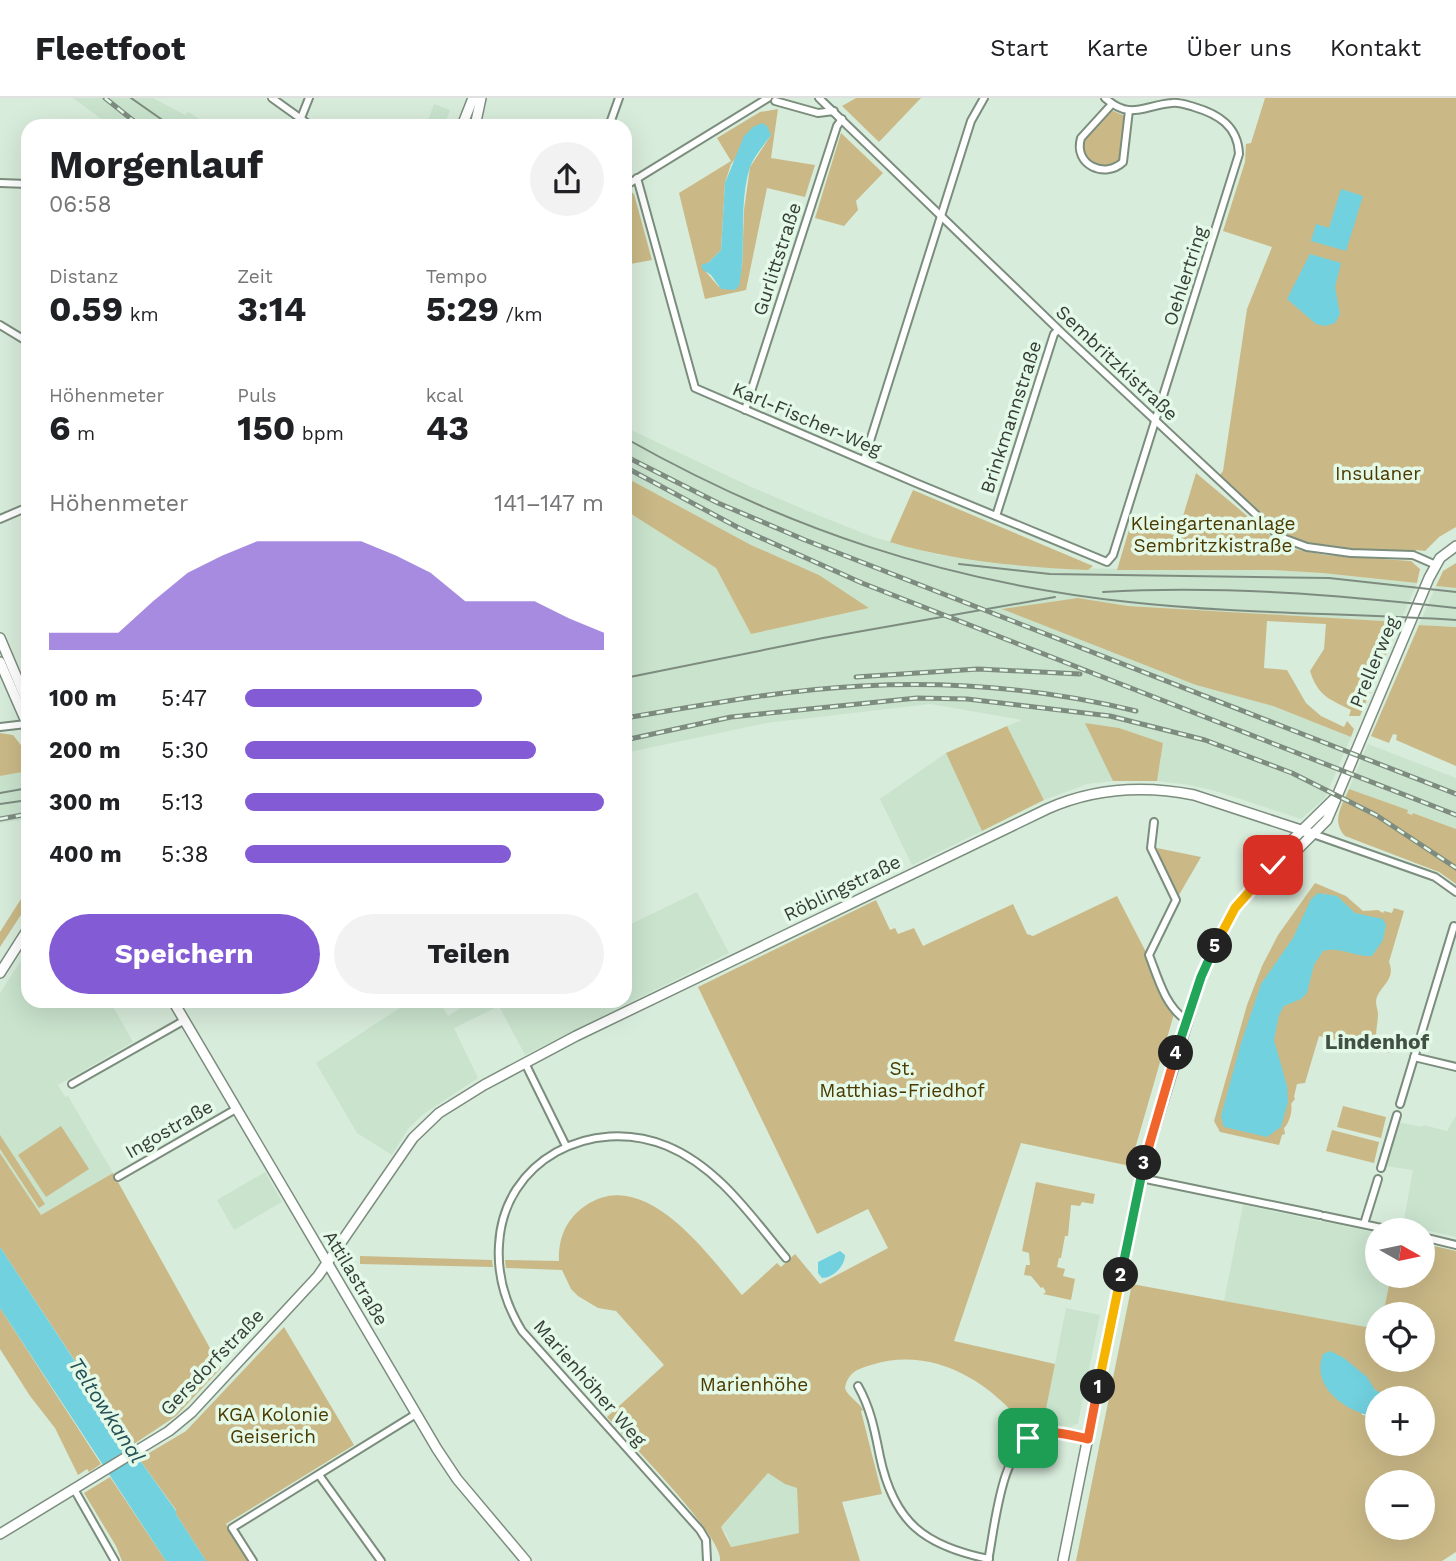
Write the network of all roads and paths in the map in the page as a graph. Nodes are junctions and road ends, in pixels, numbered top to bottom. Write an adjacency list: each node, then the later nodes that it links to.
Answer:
1 (272, 98): 13 (street)
2 (309, 98): 13 (street)
3 (473, 98): 14 (main road)
4 (481, 98): 15 (main road)
5 (619, 98): 16 (street)
6 (820, 98): 12 (street, Sembritzkistraße)
7 (984, 98): 22 (street)
8 (1105, 98): 10 (street, Oehlertring)
9 (772, 99): 12 (street); 18 (street)
10 (1112, 104): 11 (street, Oehlertring); 11 (street)
11 (1129, 110): 27 (street, Oehlertring)
12 (834, 111): 17 (street, Sembritzkistraße)
13 (301, 118)
14 (465, 119)
15 (476, 119)
16 (612, 119)
17 (842, 119): 22 (street, Sembritzkistraße); 26 (street, Gurlittstraße)
18 (637, 178): 19 (street); 26 (street, Karl-Fischer-Weg)
19 (632, 181)
20 (0, 183): 21 (street)
21 (21, 184)
22 (941, 216): 24 (street, Sembritzkistraße); 28 (street)
23 (0, 325): 25 (street)
24 (1058, 330): 27 (street, Sembritzkistraße); 30 (street, Brinkmannstraße)
25 (21, 338)
26 (745, 410): 28 (street, Karl-Fischer-Weg)
27 (1156, 421): 33 (street, Oehlertring); 34 (street, Sembritzkistraße)
28 (864, 460): 30 (street, Karl-Fischer-Weg)
29 (21, 510): 31 (street)
30 (996, 516): 33 (street, Karl-Fischer-Weg)
31 (0, 519)
32 (1456, 546): 34 (main road, Prellerweg)
33 (1107, 562)
34 (1436, 565): 41 (main road, Prellerweg)
35 (0, 638): 37 (main road)
36 (0, 662): 38 (main road)
37 (21, 688)
38 (21, 711)
39 (21, 725): 40 (street)
40 (0, 727)
41 (1334, 799): 43 (main road, Prellerweg); 44 (main road, Prellerweg)
42 (1154, 822): 52 (street)
43 (1301, 831): 44 (main road, Röblingstraße); 45 (main road, Prellerweg); 54 (main road, Röblingstraße)
44 (1313, 834): 45 (main road, Prellerweg); 46 (street, Röblingstraße)
45 (1273, 865): 52 (main road)
46 (1456, 892)
47 (1454, 926): 53 (street)
48 (21, 940): 49 (main road)
49 (0, 972)
50 (177, 1008): 51 (main road, Attilastraße)
51 (185, 1020): 56 (street); 58 (main road, Attilastraße)
52 (1186, 1020): 63 (main road)
53 (1414, 1057): 55 (street); 57 (street)
54 (525, 1063): 60 (street); 69 (main road, Röblingstraße)
55 (1456, 1067)
56 (72, 1084)
57 (1400, 1104)
58 (236, 1109): 62 (street, Ingostraße); 69 (main road, Attilastraße)
59 (1397, 1115): 61 (street)
60 (566, 1146): 68 (street, Marienhöher Weg); 81 (street, Marienhöher Weg)
61 (1381, 1168)
62 (118, 1177)
63 (1140, 1178): 65 (street); 72 (main road)
64 (1378, 1180): 65 (street)
65 (1364, 1224)
66 (1435, 1240): 67 (street)
67 (1456, 1245)
68 (786, 1258)
69 (327, 1265): 71 (main road, Attilastraße); 74 (main road, Gersdorfstraße)
70 (858, 1386): 76 (street)
71 (416, 1414): 73 (street); 80 (main road, Attilastraße)
72 (1088, 1439): 76 (street); 82 (main road)
73 (318, 1475): 78 (street); 79 (street)
74 (74, 1489): 75 (main road, Gersdorfstraße); 77 (street)
75 (0, 1534)
76 (988, 1560)
77 (115, 1561)
78 (253, 1561)
79 (381, 1561)
80 (527, 1561)
81 (708, 1561)
82 (1063, 1561)

